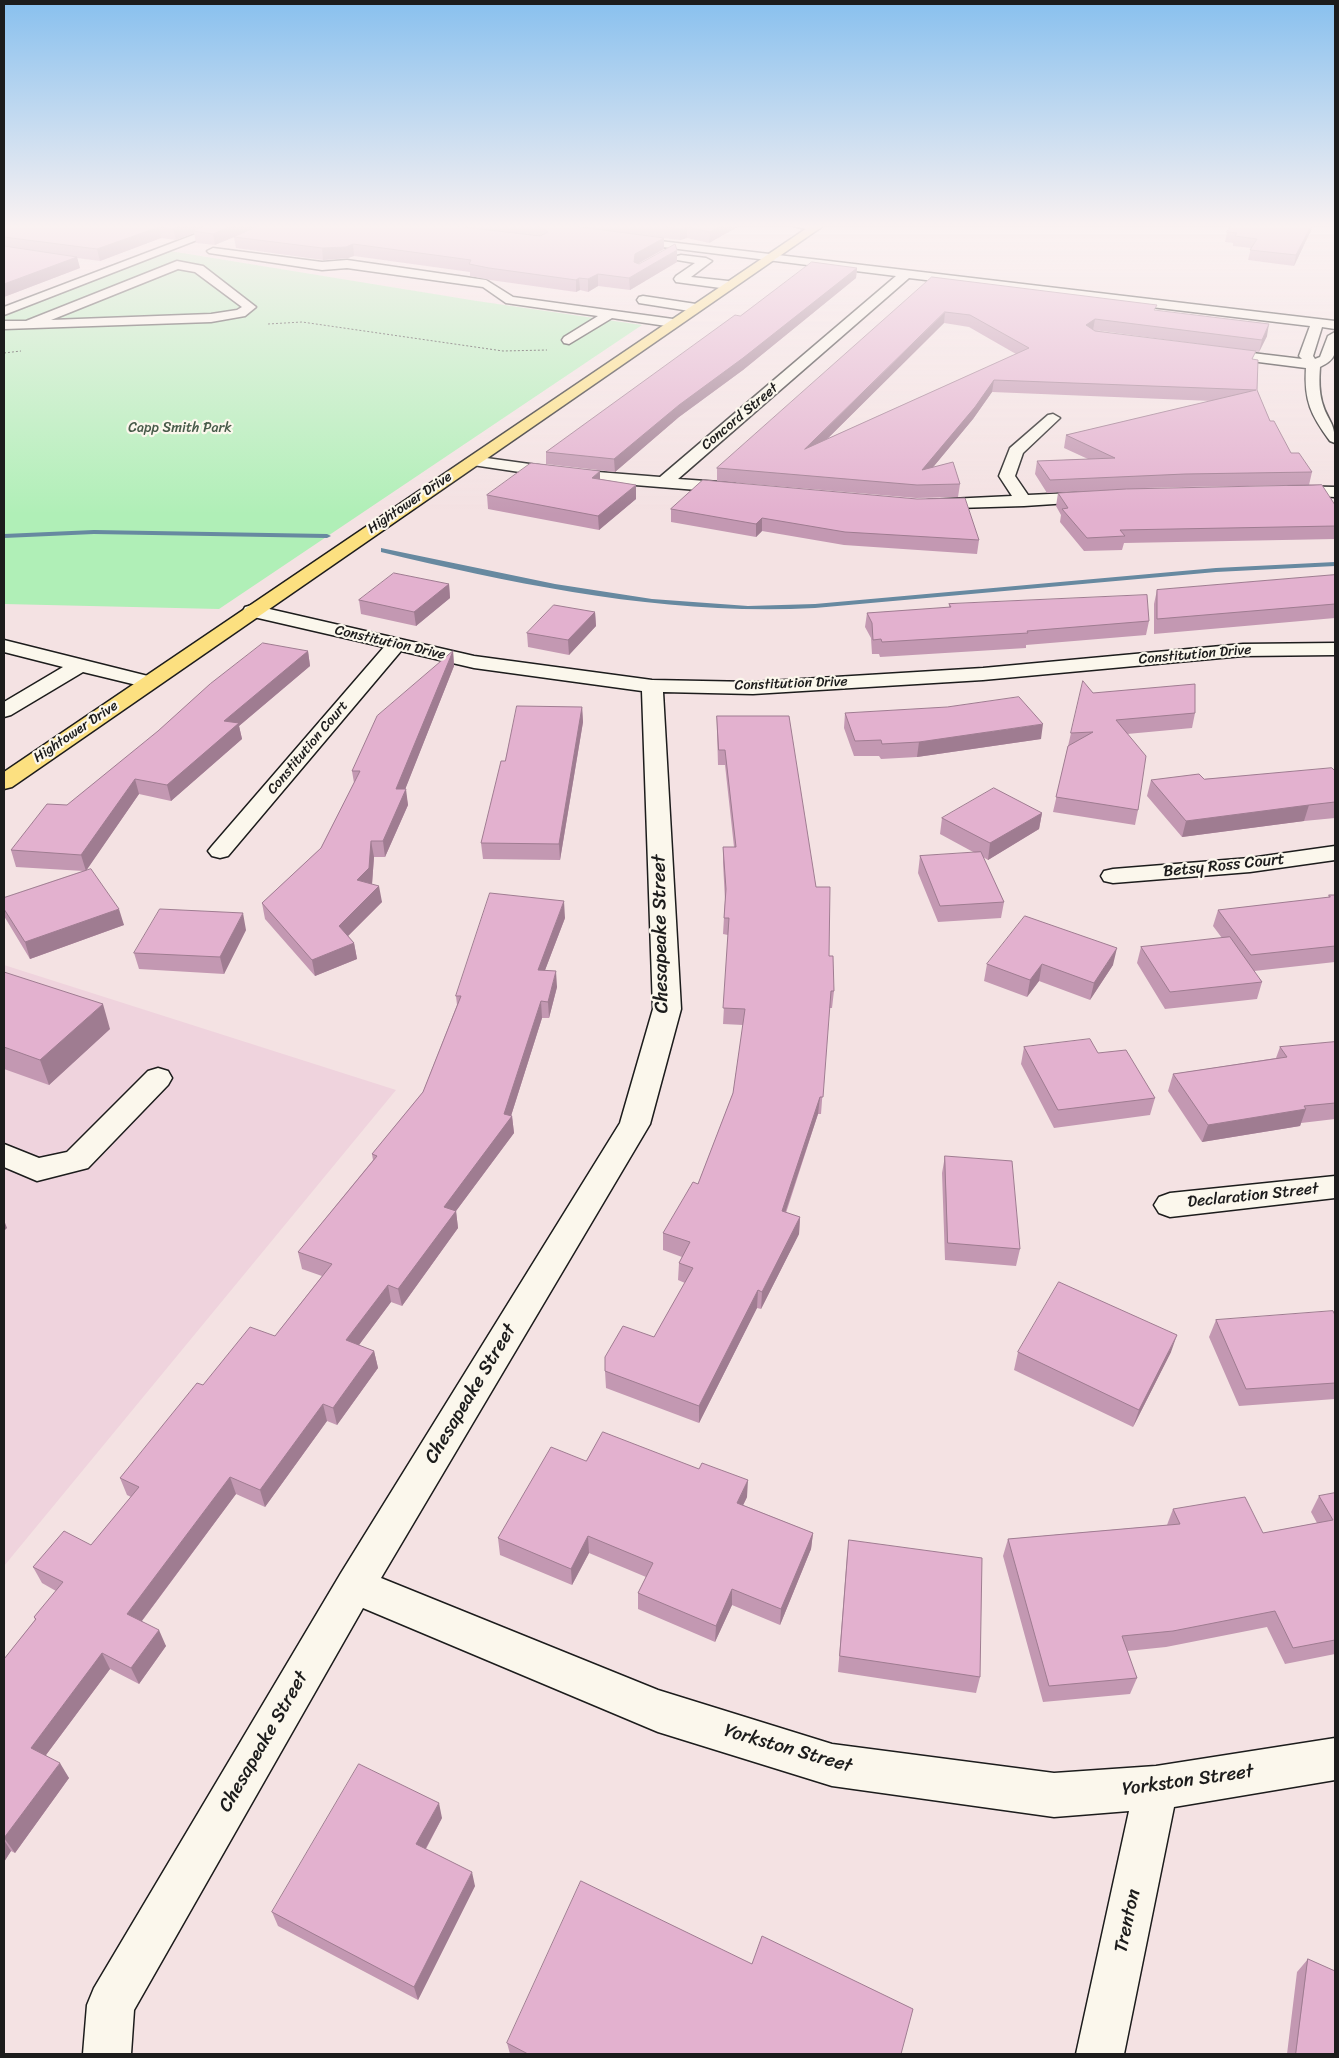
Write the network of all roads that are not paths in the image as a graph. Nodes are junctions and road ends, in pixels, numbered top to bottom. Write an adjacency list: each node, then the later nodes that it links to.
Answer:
1 (35, 322): 10 (street)
2 (105, 322): 10 (street)
3 (597, 322): 13 (street)
4 (666, 322): 7 (street)
5 (850, 322): 19 (street, Concord Street)
6 (1309, 322): 8 (street)
7 (673, 323): 18 (main road, Hightower Drive)
8 (1317, 323): 11 (street); 15 (street)
9 (4, 325): 10 (street)
10 (28, 325)
11 (1335, 325)
12 (1335, 336): 15 (street)
13 (569, 340)
14 (1205, 351): 15 (street)
15 (1313, 365): 17 (street)
16 (1053, 418): 24 (street)
17 (1335, 438)
18 (472, 461): 19 (street); 26 (main road, Hightower Drive)
19 (664, 482): 20 (street)
20 (751, 490)
21 (1273, 491): 22 (street)
22 (1335, 492)
23 (1113, 495): 24 (street)
24 (1024, 501): 25 (street)
25 (916, 505)
26 (252, 612): 27 (street, Constitution Drive); 31 (main road, Hightower Drive)
27 (396, 644): 32 (street, Constitution Drive); 35 (street, Constitution Court)
28 (6, 648): 30 (street)
29 (1335, 649): 32 (street, Constitution Drive)
30 (80, 665): 31 (street); 33 (street)
31 (149, 682): 34 (main road, Hightower Drive)
32 (652, 686): 42 (street, Chesapeake Street)
33 (4, 711)
34 (4, 782)
35 (220, 851)
36 (1335, 852): 37 (street, Betsy Ross Court)
37 (1113, 876)
38 (158, 1078): 39 (street)
39 (4, 1155)
40 (1335, 1187): 41 (street, Declaration Street)
41 (1170, 1205)
42 (355, 1586): 44 (street, Yorkston Street); 45 (street, Chesapeake Street)
43 (1335, 1759): 44 (street, Yorkston Street)
44 (1156, 1788): 46 (street, Trenton)
45 (107, 2054)
46 (1100, 2054)

